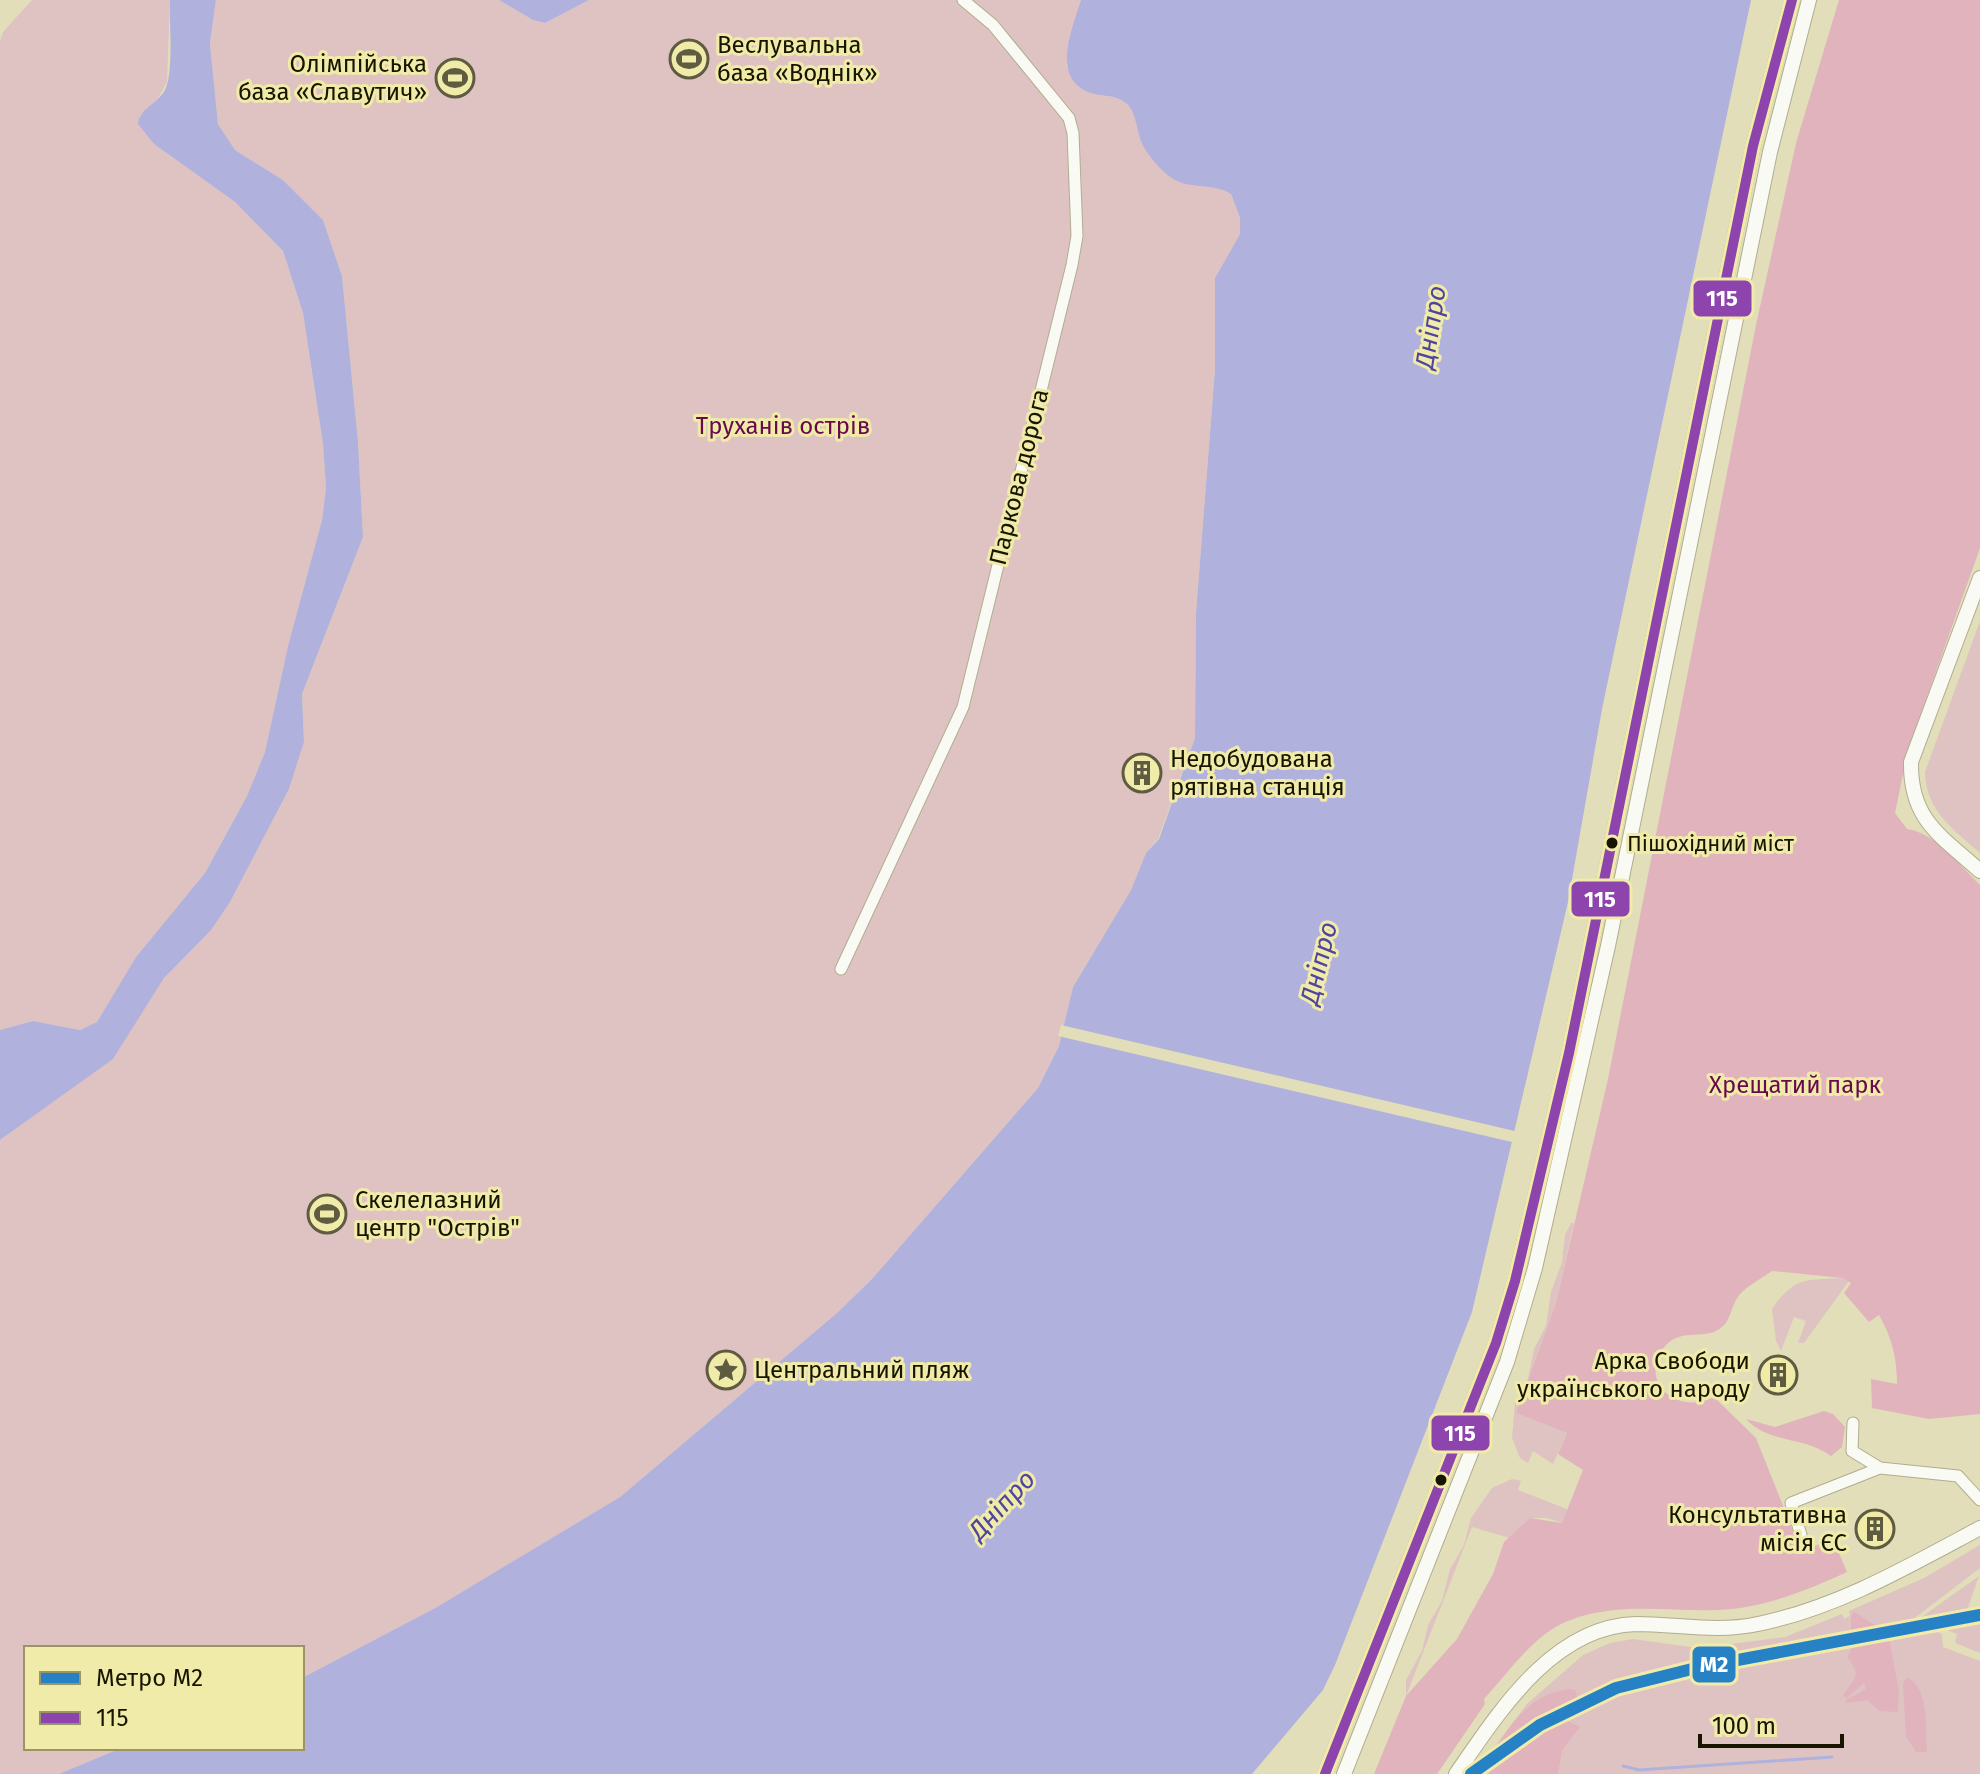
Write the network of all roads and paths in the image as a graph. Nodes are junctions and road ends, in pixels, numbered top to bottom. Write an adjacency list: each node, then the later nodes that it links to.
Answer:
1 (963, 0): 6 (street, Паркова дорога)
2 (1792, 0): 12 (main road)
3 (1809, 0): 13 (main road)
4 (1980, 578): 5 (main road)
5 (1980, 871)
6 (841, 969)
7 (1853, 1423): 8 (street)
8 (1880, 1468): 9 (street); 11 (street)
9 (1980, 1500)
10 (1980, 1528): 14 (main road)
11 (1801, 1535)
12 (1325, 1774)
13 (1344, 1774)
14 (1456, 1774)

